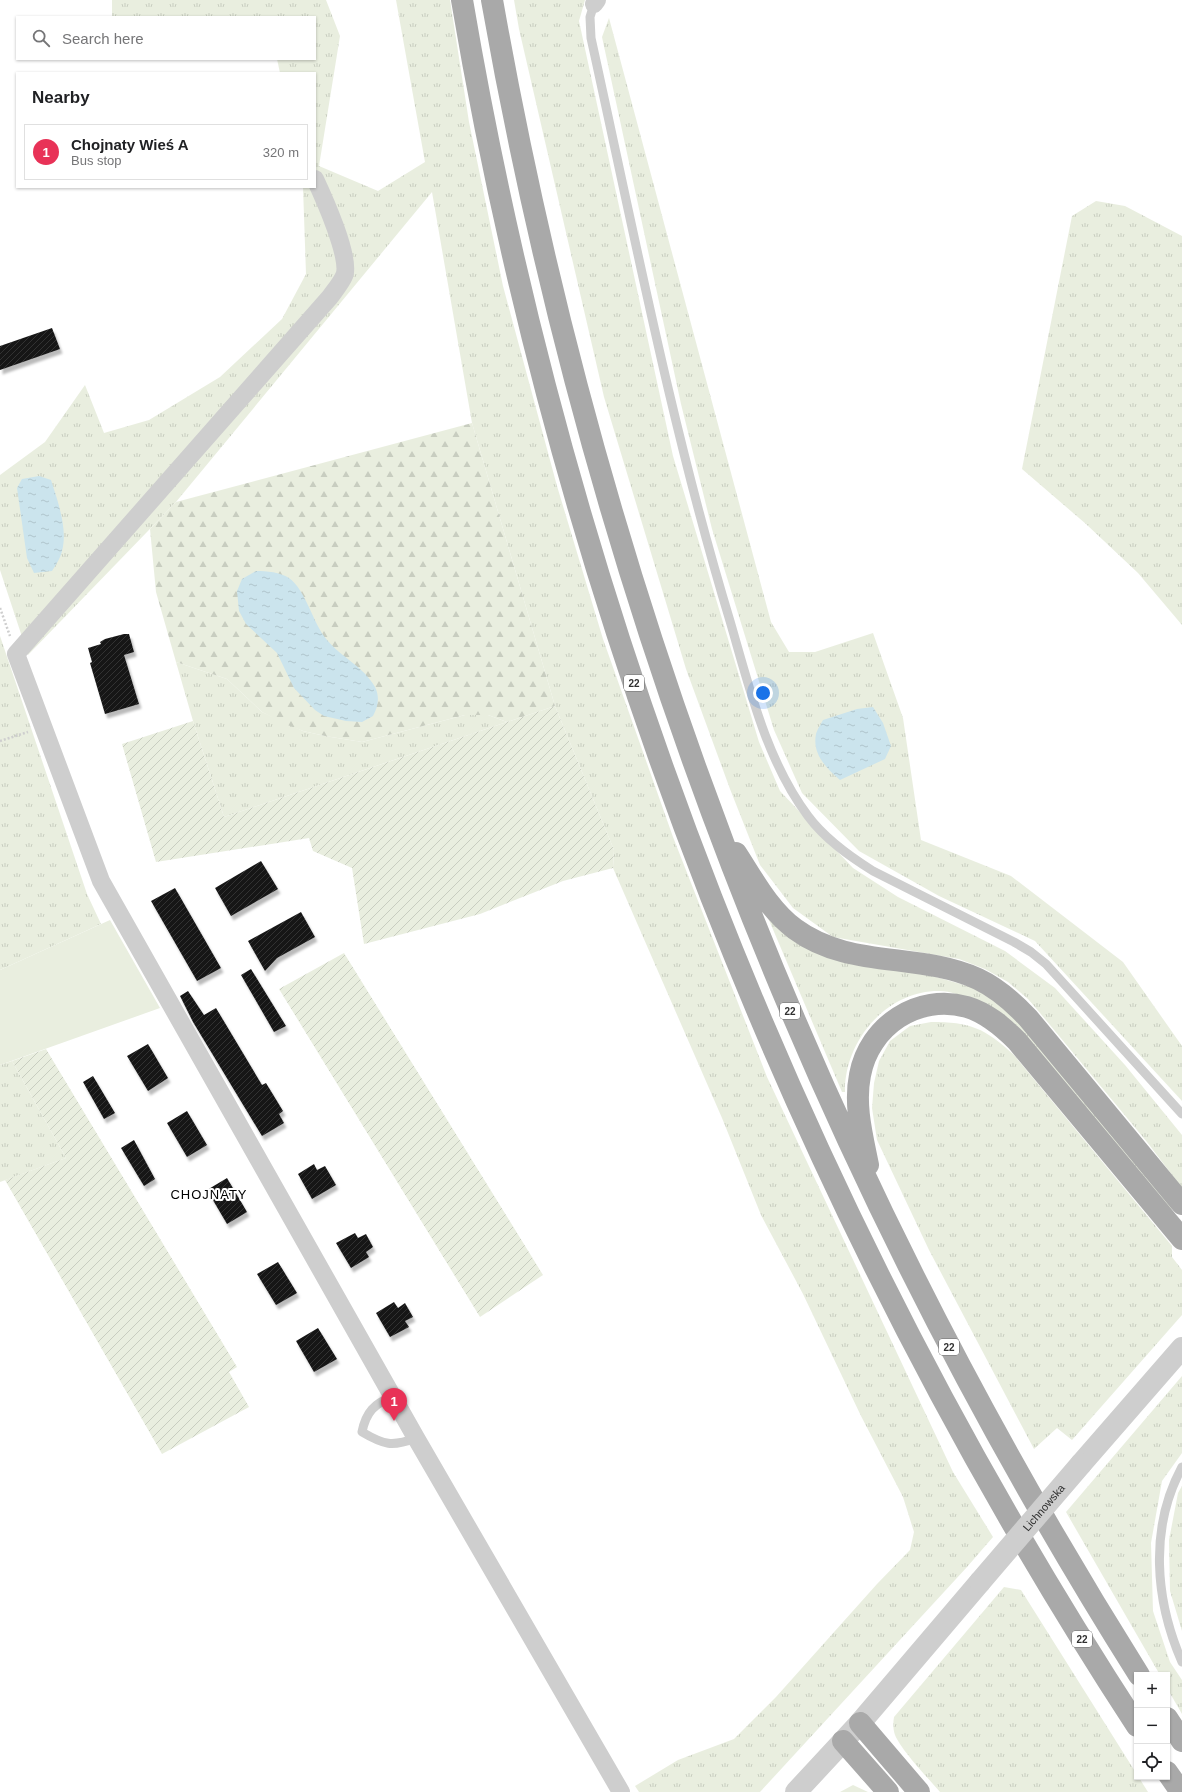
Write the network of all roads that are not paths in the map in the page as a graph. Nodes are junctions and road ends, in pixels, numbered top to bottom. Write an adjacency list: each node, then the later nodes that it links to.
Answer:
1 (462, 0): 16 (main road, 22)
2 (492, 0): 5 (main road, 22)
3 (595, 2): 6 (lane)
4 (316, 180): 11 (street)
5 (713, 818): 7 (main road, 22); 8 (main road)
6 (1182, 1114)
7 (875, 1200): 9 (main road, 22); 15 (main road, 22)
8 (1182, 1204)
9 (1182, 1240)
10 (1182, 1348): 17 (street, Lichnowska, bridge)
11 (393, 1396): 12 (street); 12 (lane)
12 (416, 1438): 22 (street)
13 (1182, 1467): 14 (lane)
14 (1182, 1662)
15 (1137, 1672)
16 (1134, 1721)
17 (860, 1723): 19 (street, Lichnowska); 25 (main road)
18 (1170, 1723): 20 (main road)
19 (843, 1741): 23 (street, Lichnowska); 24 (main road)
20 (1182, 1741)
21 (1170, 1776): 26 (main road)
22 (621, 1792)
23 (796, 1792)
24 (888, 1792)
25 (919, 1792)
26 (1181, 1792)

